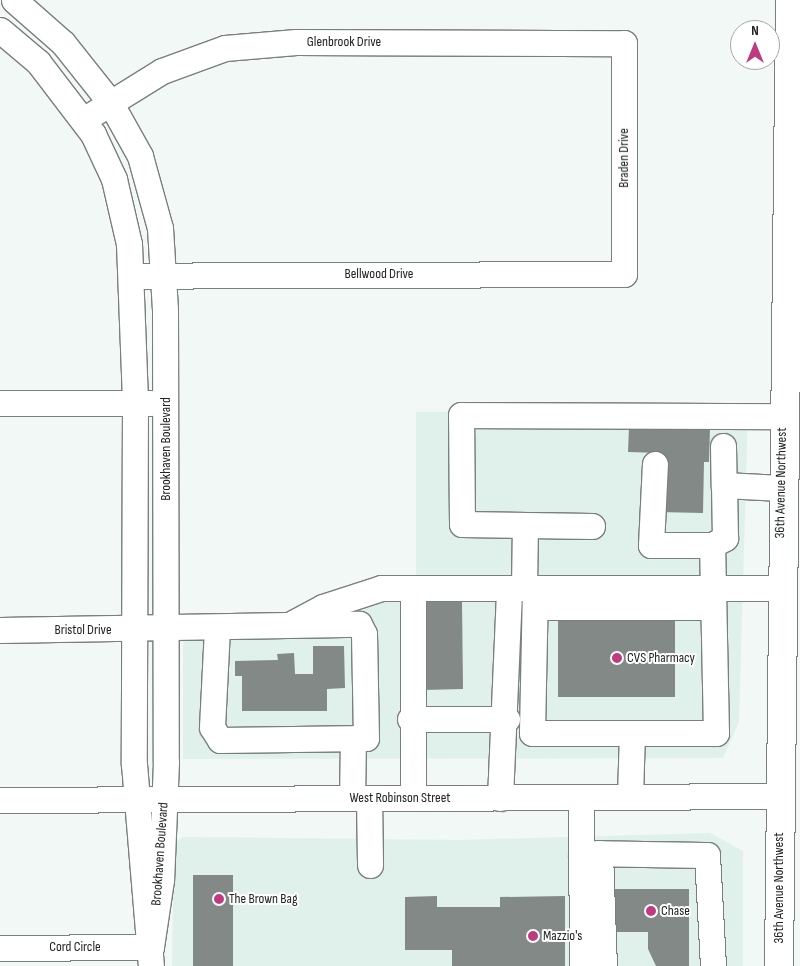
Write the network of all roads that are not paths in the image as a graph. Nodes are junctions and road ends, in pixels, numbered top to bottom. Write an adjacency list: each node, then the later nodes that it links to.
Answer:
1 (9, 0): 4 (street)
2 (14, 0): 7 (street, Brookhaven Boulevard)
3 (790, 0): 12 (main road, 36th Avenue Northwest)
4 (0, 11)
5 (0, 30): 8 (street, Brookhaven Boulevard)
6 (624, 43): 7 (street, Glenbrook Drive); 9 (street, Braden Drive)
7 (110, 102): 8 (street, Glenbrook Drive); 10 (street, Brookhaven Boulevard)
8 (83, 120): 11 (street, Brookhaven Boulevard)
9 (624, 274): 10 (street, Bellwood Drive)
10 (165, 275): 11 (street, Bellwood Drive); 13 (street, Brookhaven Boulevard)
11 (133, 276): 15 (street, Brookhaven Boulevard)
12 (792, 304): 16 (main road, 36th Avenue Northwest)
13 (166, 402): 15 (street); 24 (street, Brookhaven Boulevard)
14 (0, 403): 15 (street)
15 (135, 403): 25 (street, Brookhaven Boulevard)
16 (782, 416): 20 (main road, 36th Avenue Northwest); 21 (street)
17 (723, 446): 19 (street)
18 (656, 464): 23 (street)
19 (724, 485): 20 (street); 23 (street)
20 (787, 500): 26 (main road, 36th Avenue Northwest)
21 (526, 525): 22 (street); 28 (street)
22 (592, 526)
23 (712, 544): 29 (street)
24 (166, 558): 25 (street); 35 (street, Brookhaven Boulevard)
25 (134, 559): 34 (street, Brookhaven Boulevard)
26 (787, 584): 29 (street); 32 (main road, 36th Avenue Northwest)
27 (413, 588): 28 (street); 30 (street); 36 (street)
28 (526, 593): 29 (street); 37 (street); 38 (street)
29 (713, 598): 38 (street)
30 (286, 626): 31 (street, Bristol Drive); 39 (street, Bristol Drive)
31 (217, 628): 35 (street, Bristol Drive); 39 (street)
32 (790, 628): 41 (main road, 36th Avenue Northwest)
33 (0, 630): 34 (street, Bristol Drive)
34 (134, 630): 35 (street, Bristol Drive); 46 (street, Brookhaven Boulevard)
35 (166, 630): 47 (street, Brookhaven Boulevard)
36 (410, 718): 37 (street); 44 (street)
37 (507, 718): 45 (street)
38 (632, 733): 40 (street)
39 (353, 740): 43 (street)
40 (630, 796): 41 (street, West Robinson Street); 42 (street, West Robinson Street)
41 (790, 796): 56 (main road, 36th Avenue Northwest)
42 (580, 797): 45 (street, West Robinson Street); 49 (street)
43 (361, 798): 44 (street, West Robinson Street); 47 (street, West Robinson Street); 50 (street)
44 (413, 798): 45 (street, West Robinson Street)
45 (500, 798)
46 (136, 799): 47 (street, West Robinson Street); 48 (street, West Robinson Street); 52 (street, Brookhaven Boulevard)
47 (165, 799): 52 (street, Brookhaven Boulevard)
48 (0, 800)
49 (591, 853): 53 (street); 54 (street); 55 (street)
50 (370, 865)
51 (0, 948): 52 (street, Cord Circle)
52 (151, 956)
53 (582, 966)
54 (604, 966)
55 (713, 966)
56 (779, 966)

